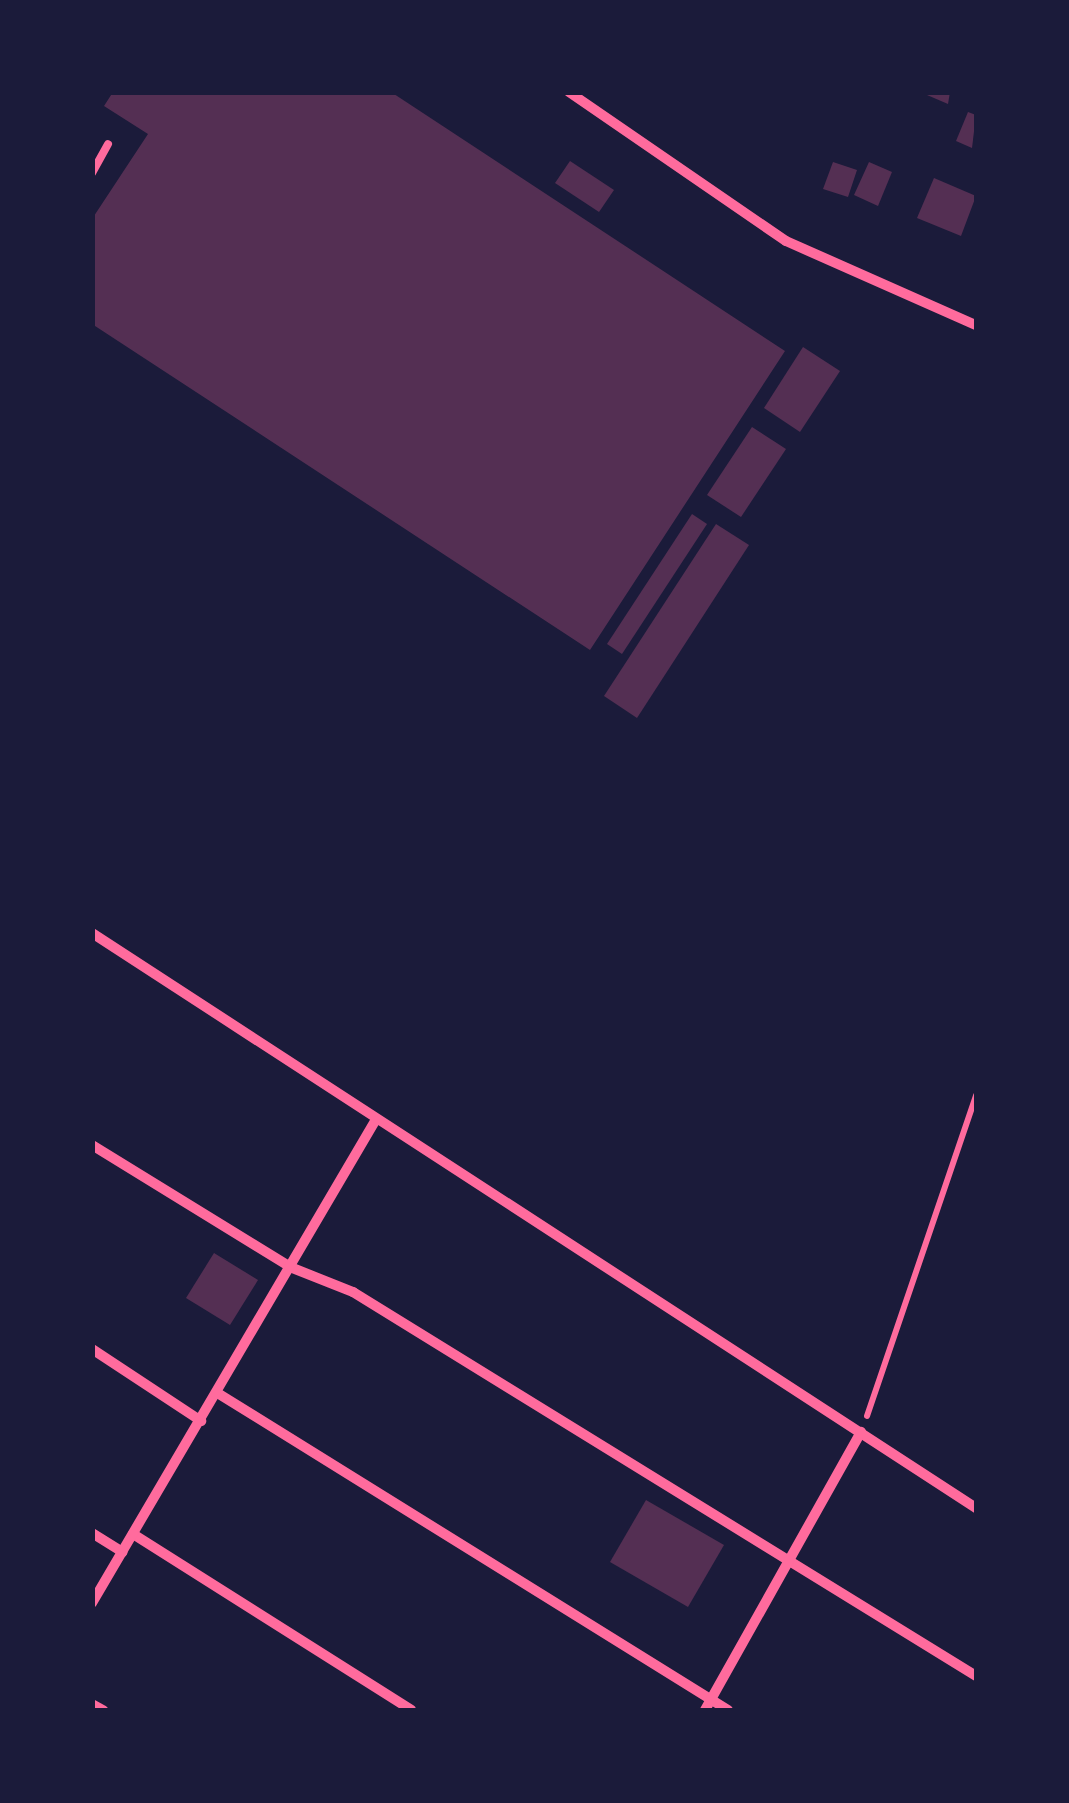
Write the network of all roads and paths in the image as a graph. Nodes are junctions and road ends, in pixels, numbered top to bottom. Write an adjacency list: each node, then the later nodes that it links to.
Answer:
1 (569, 92): 4 (street)
2 (108, 144): 3 (lane)
3 (92, 173)
4 (976, 325)
5 (92, 933): 7 (street)
6 (976, 1095): 13 (path)
7 (376, 1121): 9 (street); 13 (street)
8 (92, 1146): 9 (street)
9 (290, 1266): 11 (street); 18 (street)
10 (92, 1349): 12 (street)
11 (219, 1394): 12 (street); 22 (street)
12 (201, 1421): 16 (street)
13 (860, 1432): 14 (street); 18 (street)
14 (976, 1508)
15 (92, 1534): 17 (street)
16 (133, 1534): 17 (street); 24 (street)
17 (122, 1552): 19 (street)
18 (792, 1560): 20 (street); 22 (street)
19 (92, 1602)
20 (976, 1676)
21 (92, 1704): 23 (street)
22 (708, 1705): 25 (street)
23 (103, 1710)
24 (411, 1710)
25 (728, 1710)

